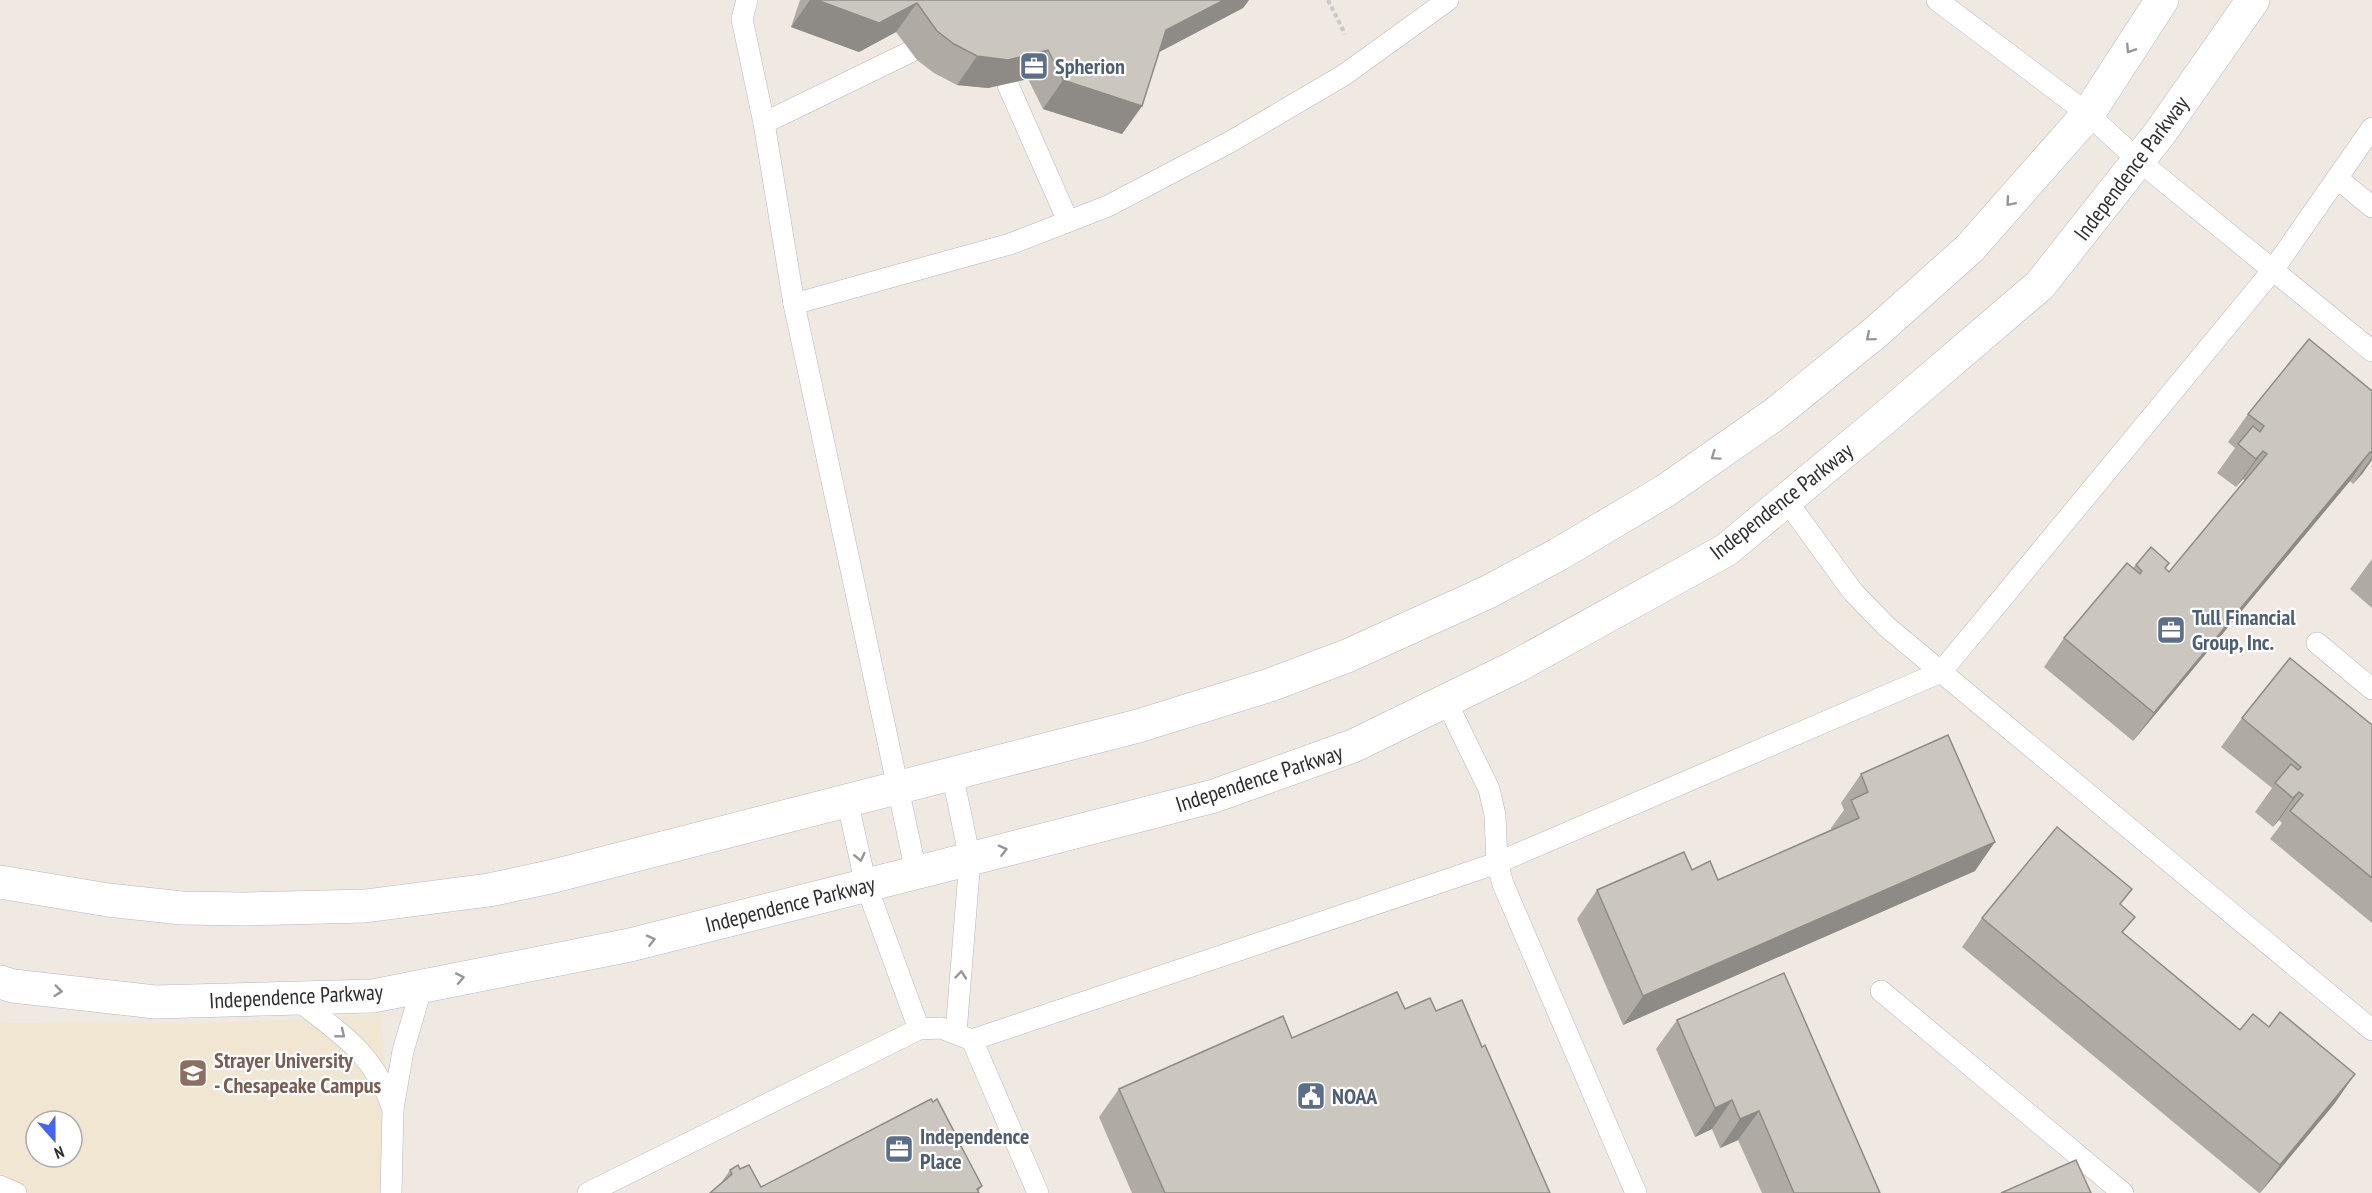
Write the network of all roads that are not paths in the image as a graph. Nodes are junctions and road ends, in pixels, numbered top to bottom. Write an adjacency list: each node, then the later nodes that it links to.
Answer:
1 (747, 0): 9 (lane)
2 (1448, 0): 14 (lane)
3 (1937, 0): 8 (lane)
4 (2162, 0): 8 (street, one-way to 8)
5 (2253, 0): 11 (street, Independence Parkway)
6 (910, 52): 9 (lane)
7 (1008, 85): 14 (lane)
8 (2088, 114): 11 (lane); 23 (street, one-way to 23)
9 (764, 123): 16 (lane)
10 (2372, 128): 12 (lane)
11 (2138, 160): 15 (lane); 18 (street, Independence Parkway)
12 (2337, 178): 13 (lane); 15 (lane)
13 (2372, 207)
14 (1068, 221): 16 (lane)
15 (2273, 270): 17 (lane); 20 (lane)
16 (794, 304): 24 (lane)
17 (2372, 351)
18 (1786, 500): 20 (lane); 22 (street, Independence Parkway)
19 (2317, 643): 21 (lane)
20 (1941, 672): 27 (lane); 36 (lane)
21 (2372, 689)
22 (1446, 701): 26 (street, Independence Parkway, one-way to 22); 27 (lane)
23 (952, 774): 24 (street); 26 (lane)
24 (897, 788): 25 (street); 28 (lane)
25 (847, 800): 29 (street); 30 (lane, one-way to 30)
26 (970, 859): 28 (street, Independence Parkway); 37 (lane, one-way to 26)
27 (1497, 863): 37 (lane); 44 (lane)
28 (916, 872): 30 (street, Independence Parkway)
29 (0, 882)
30 (866, 885): 32 (street, Independence Parkway, one-way to 30); 35 (lane)
31 (0, 982): 34 (street, Independence Parkway, one-way to 34)
32 (422, 986): 34 (street, Independence Parkway); 38 (lane)
33 (1881, 991): 45 (lane)
34 (295, 998): 38 (lane, one-way to 38)
35 (919, 1029): 37 (lane); 42 (lane)
36 (2372, 1030)
37 (964, 1036): 43 (lane)
38 (393, 1109): 41 (lane)
39 (0, 1186): 40 (lane)
40 (16, 1193)
41 (391, 1193)
42 (588, 1193)
43 (1038, 1193)
44 (1636, 1193)
45 (2122, 1193)

